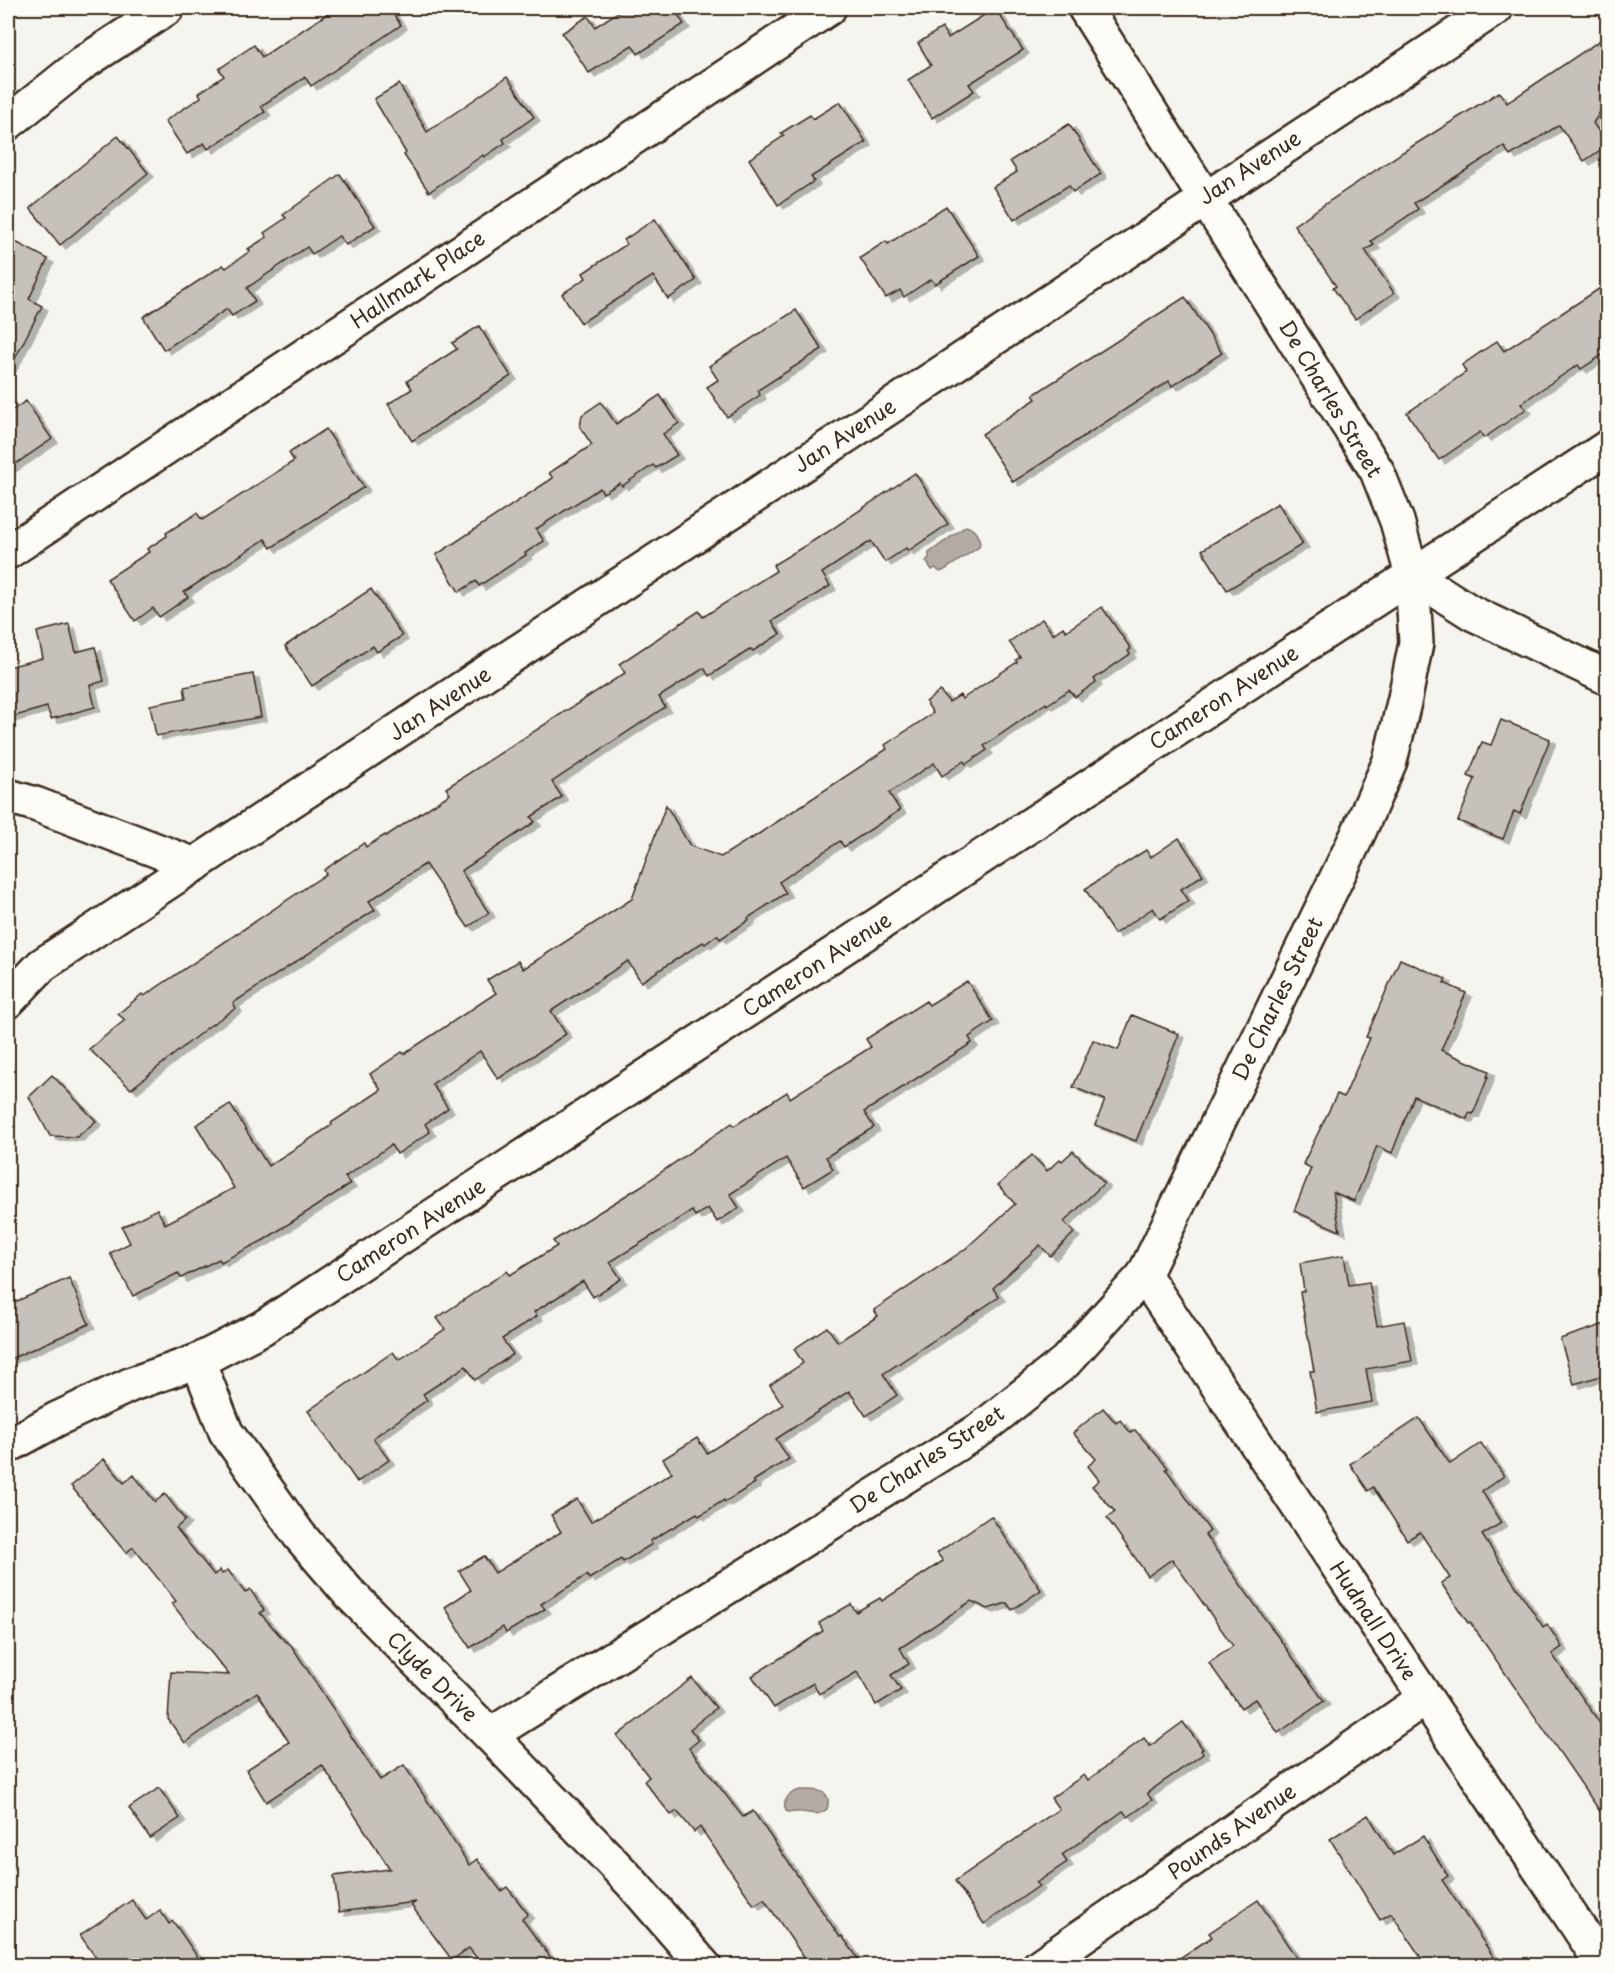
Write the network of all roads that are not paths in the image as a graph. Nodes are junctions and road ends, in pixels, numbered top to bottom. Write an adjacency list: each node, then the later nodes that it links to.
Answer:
1 (167, 8): 5 (street)
2 (829, 8): 8 (street, Hallmark Place)
3 (1084, 8): 6 (street, De Charles Street)
4 (1496, 8): 6 (street, Jan Avenue)
5 (8, 123)
6 (1206, 197): 9 (street, De Charles Street); 12 (street, Jan Avenue)
7 (1608, 447): 9 (street, Cameron Avenue)
8 (8, 552)
9 (1412, 574): 10 (street); 14 (street, De Charles Street); 15 (street, Cameron Avenue)
10 (1608, 678)
11 (8, 796): 12 (street)
12 (195, 865): 13 (street, Jan Avenue)
13 (8, 1001)
14 (1144, 1275): 17 (street, Hudnall Drive); 18 (street, De Charles Street)
15 (198, 1361): 16 (street, Cameron Avenue); 18 (street, Clyde Drive)
16 (8, 1446)
17 (1425, 1698): 20 (street, Pounds Avenue); 21 (street, Hudnall Drive)
18 (490, 1735): 19 (street, Clyde Drive)
19 (704, 1965)
20 (1039, 1965)
21 (1604, 1965)

